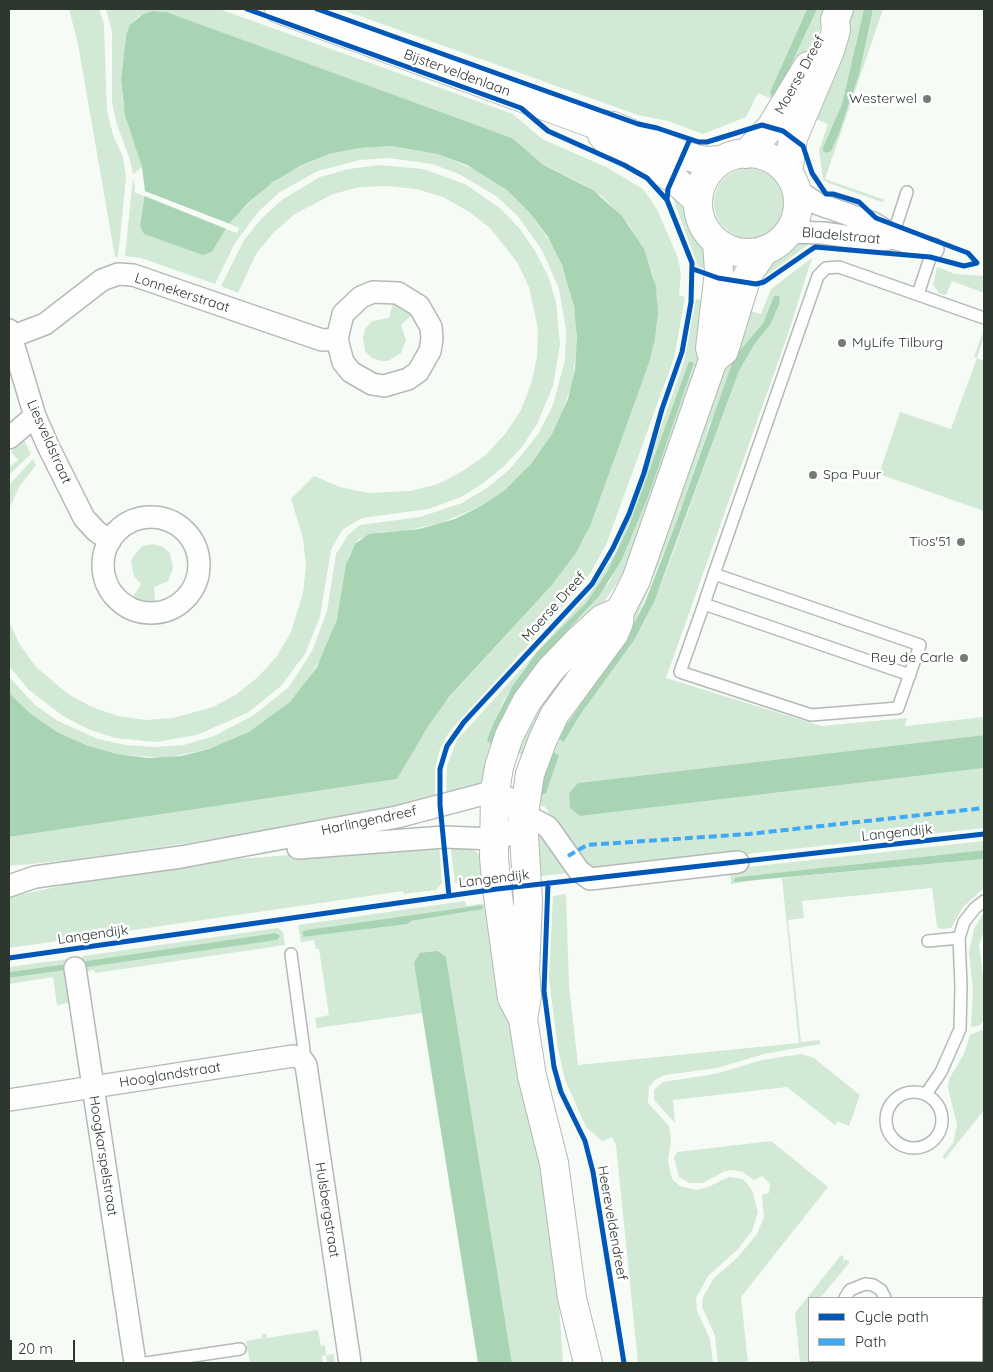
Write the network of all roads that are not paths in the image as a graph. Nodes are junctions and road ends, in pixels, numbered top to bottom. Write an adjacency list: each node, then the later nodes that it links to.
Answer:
1 (279, 9): 2 (street, Bijsterveldenlaan)
2 (311, 14): 4 (street, Bijsterveldenlaan)
3 (837, 14): 5 (street, Moerse Dreef); 6 (street, Moerse Dreef)
4 (594, 124): 5 (street, Bijsterveldenlaan); 8 (street, Bijsterveldenlaan)
5 (733, 157): 6 (street); 8 (street)
6 (793, 182): 9 (street); 10 (street, Bladelstraat)
7 (907, 192): 10 (lane)
8 (698, 201): 11 (street)
9 (789, 232): 10 (street, Bladelstraat); 13 (street)
10 (892, 238): 12 (street, Bladelstraat)
11 (717, 242): 13 (street); 18 (street)
12 (933, 249): 14 (lane)
13 (764, 251): 18 (street)
14 (918, 294): 15 (lane); 22 (lane)
15 (984, 318)
16 (10, 334): 17 (street, Lonnekerstraat); 19 (street, Liesveldstraat)
17 (337, 339): 17 (street)
18 (714, 360): 24 (street)
19 (35, 416): 20 (street); 21 (street, Liesveldstraat)
20 (9, 438)
21 (110, 541): 21 (street)
22 (714, 574): 23 (lane); 25 (lane)
23 (704, 604): 25 (lane); 25 (lane)
24 (620, 611): 26 (street); 27 (street)
25 (910, 675)
26 (496, 791): 27 (street); 28 (street); 29 (street, Harlingendreef)
27 (523, 820): 28 (street, Harlingendreef); 30 (street); 39 (street)
28 (494, 839): 29 (street, Harlingendreef); 39 (street)
29 (181, 857): 32 (street, Harlingendreef)
30 (738, 862)
31 (9, 876): 32 (street, Harlingendreef)
32 (35, 877): 33 (street, Harlingendreef)
33 (9, 886)
34 (984, 901): 35 (lane)
35 (959, 938): 36 (lane); 42 (lane)
36 (928, 941)
37 (291, 954): 40 (lane)
38 (75, 968): 41 (street, Hoogkarspelstraat)
39 (523, 1019): 46 (street)
40 (301, 1058): 41 (street, Hooglandstraat); 50 (street, Hulsbergstraat)
41 (92, 1087): 43 (street, Hooglandstraat); 48 (street, Hoogkarspelstraat)
42 (926, 1094): 42 (lane)
43 (9, 1100)
44 (846, 1297): 45 (lane)
45 (885, 1297)
46 (572, 1298): 51 (street); 52 (street)
47 (240, 1349): 49 (lane)
48 (135, 1363)
49 (146, 1363)
50 (350, 1363)
51 (572, 1363)
52 (588, 1363)

